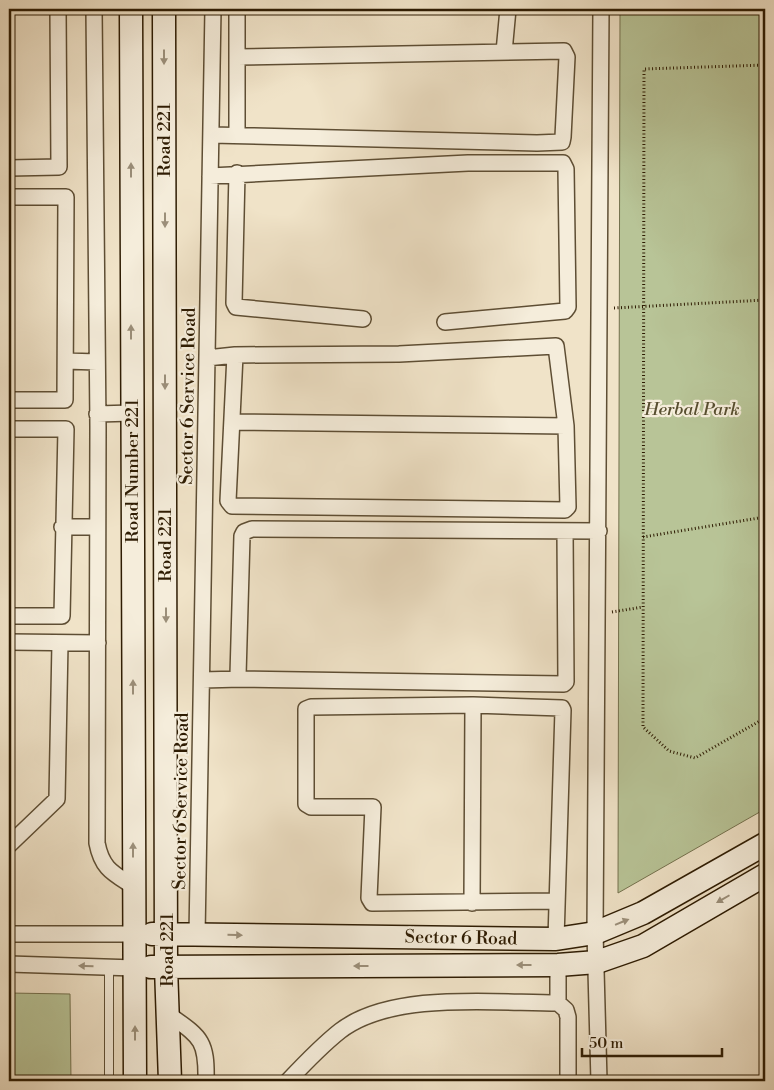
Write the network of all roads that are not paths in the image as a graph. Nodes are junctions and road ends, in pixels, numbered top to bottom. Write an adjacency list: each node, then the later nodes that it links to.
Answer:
1 (58, 9): 13 (street)
2 (94, 9): 22 (street)
3 (130, 9): 24 (main road, Road Number 221, one-way to 3)
4 (164, 9): 49 (main road, Road 221, one-way to 49)
5 (213, 9): 11 (street, Sector 6 Service Road)
6 (237, 9): 10 (street)
7 (508, 9): 9 (street)
8 (601, 9): 32 (street)
9 (504, 52): 10 (street); 12 (street)
10 (237, 57): 12 (street)
11 (211, 135): 12 (street); 15 (street, Sector 6 Service Road)
12 (237, 135)
13 (9, 168)
14 (237, 173): 15 (street); 17 (street); 18 (street)
15 (210, 176): 20 (street, Sector 6 Service Road)
16 (9, 197): 21 (street)
17 (362, 319)
18 (445, 322)
19 (235, 355): 20 (street); 26 (street); 27 (street)
20 (207, 358): 38 (street, Sector 6 Service Road)
21 (66, 361): 22 (street); 23 (street)
22 (97, 362): 25 (street)
23 (9, 400)
24 (132, 413): 25 (street); 43 (main road, Road Number 221, one-way to 24)
25 (97, 414): 29 (street)
26 (232, 422): 27 (street); 27 (street)
27 (566, 426)
28 (9, 429): 30 (street)
29 (96, 526): 30 (street); 36 (street)
30 (62, 527): 33 (street)
31 (564, 531): 32 (street); 37 (street); 37 (street)
32 (599, 531): 46 (street)
33 (9, 616)
34 (9, 642): 35 (street)
35 (60, 643): 36 (street); 40 (street)
36 (98, 643): 43 (street)
37 (241, 678): 38 (street)
38 (202, 680): 50 (street, Sector 6 Service Road)
39 (472, 705): 44 (street); 45 (street); 45 (street)
40 (9, 844)
41 (765, 844): 46 (main road, Sector 6 Road, one-way to 41)
42 (765, 875): 52 (main road, Sector 6 Road, one-way to 52)
43 (134, 886): 48 (main road, Road Number 221)
44 (557, 900): 45 (street); 51 (street)
45 (472, 903)
46 (596, 932): 51 (main road, Sector 6 Road); 52 (street)
47 (9, 934): 48 (street)
48 (134, 934): 49 (main road, Sector 6 Road); 57 (main road, Road 221)
49 (166, 934): 50 (main road, Sector 6 Road); 56 (main road, Road 221)
50 (197, 935): 51 (main road, Sector 6 Road, one-way to 51)
51 (556, 939)
52 (597, 962): 54 (main road, Sector 6 Road); 66 (street)
53 (9, 964): 55 (street, one-way to 53)
54 (558, 965): 56 (main road, Sector 6 Road, one-way to 56); 58 (street)
55 (109, 967): 57 (street); 60 (lane)
56 (166, 967): 57 (main road, Sector 6 Road); 59 (main road, Road 221)
57 (135, 968): 61 (main road, Road 221, one-way to 57)
58 (558, 1004): 64 (street); 65 (street)
59 (168, 1014): 62 (main road, Road 221); 63 (street)
60 (109, 1081)
61 (135, 1081)
62 (170, 1081)
63 (206, 1081)
64 (288, 1081)
65 (568, 1081)
66 (599, 1081)

